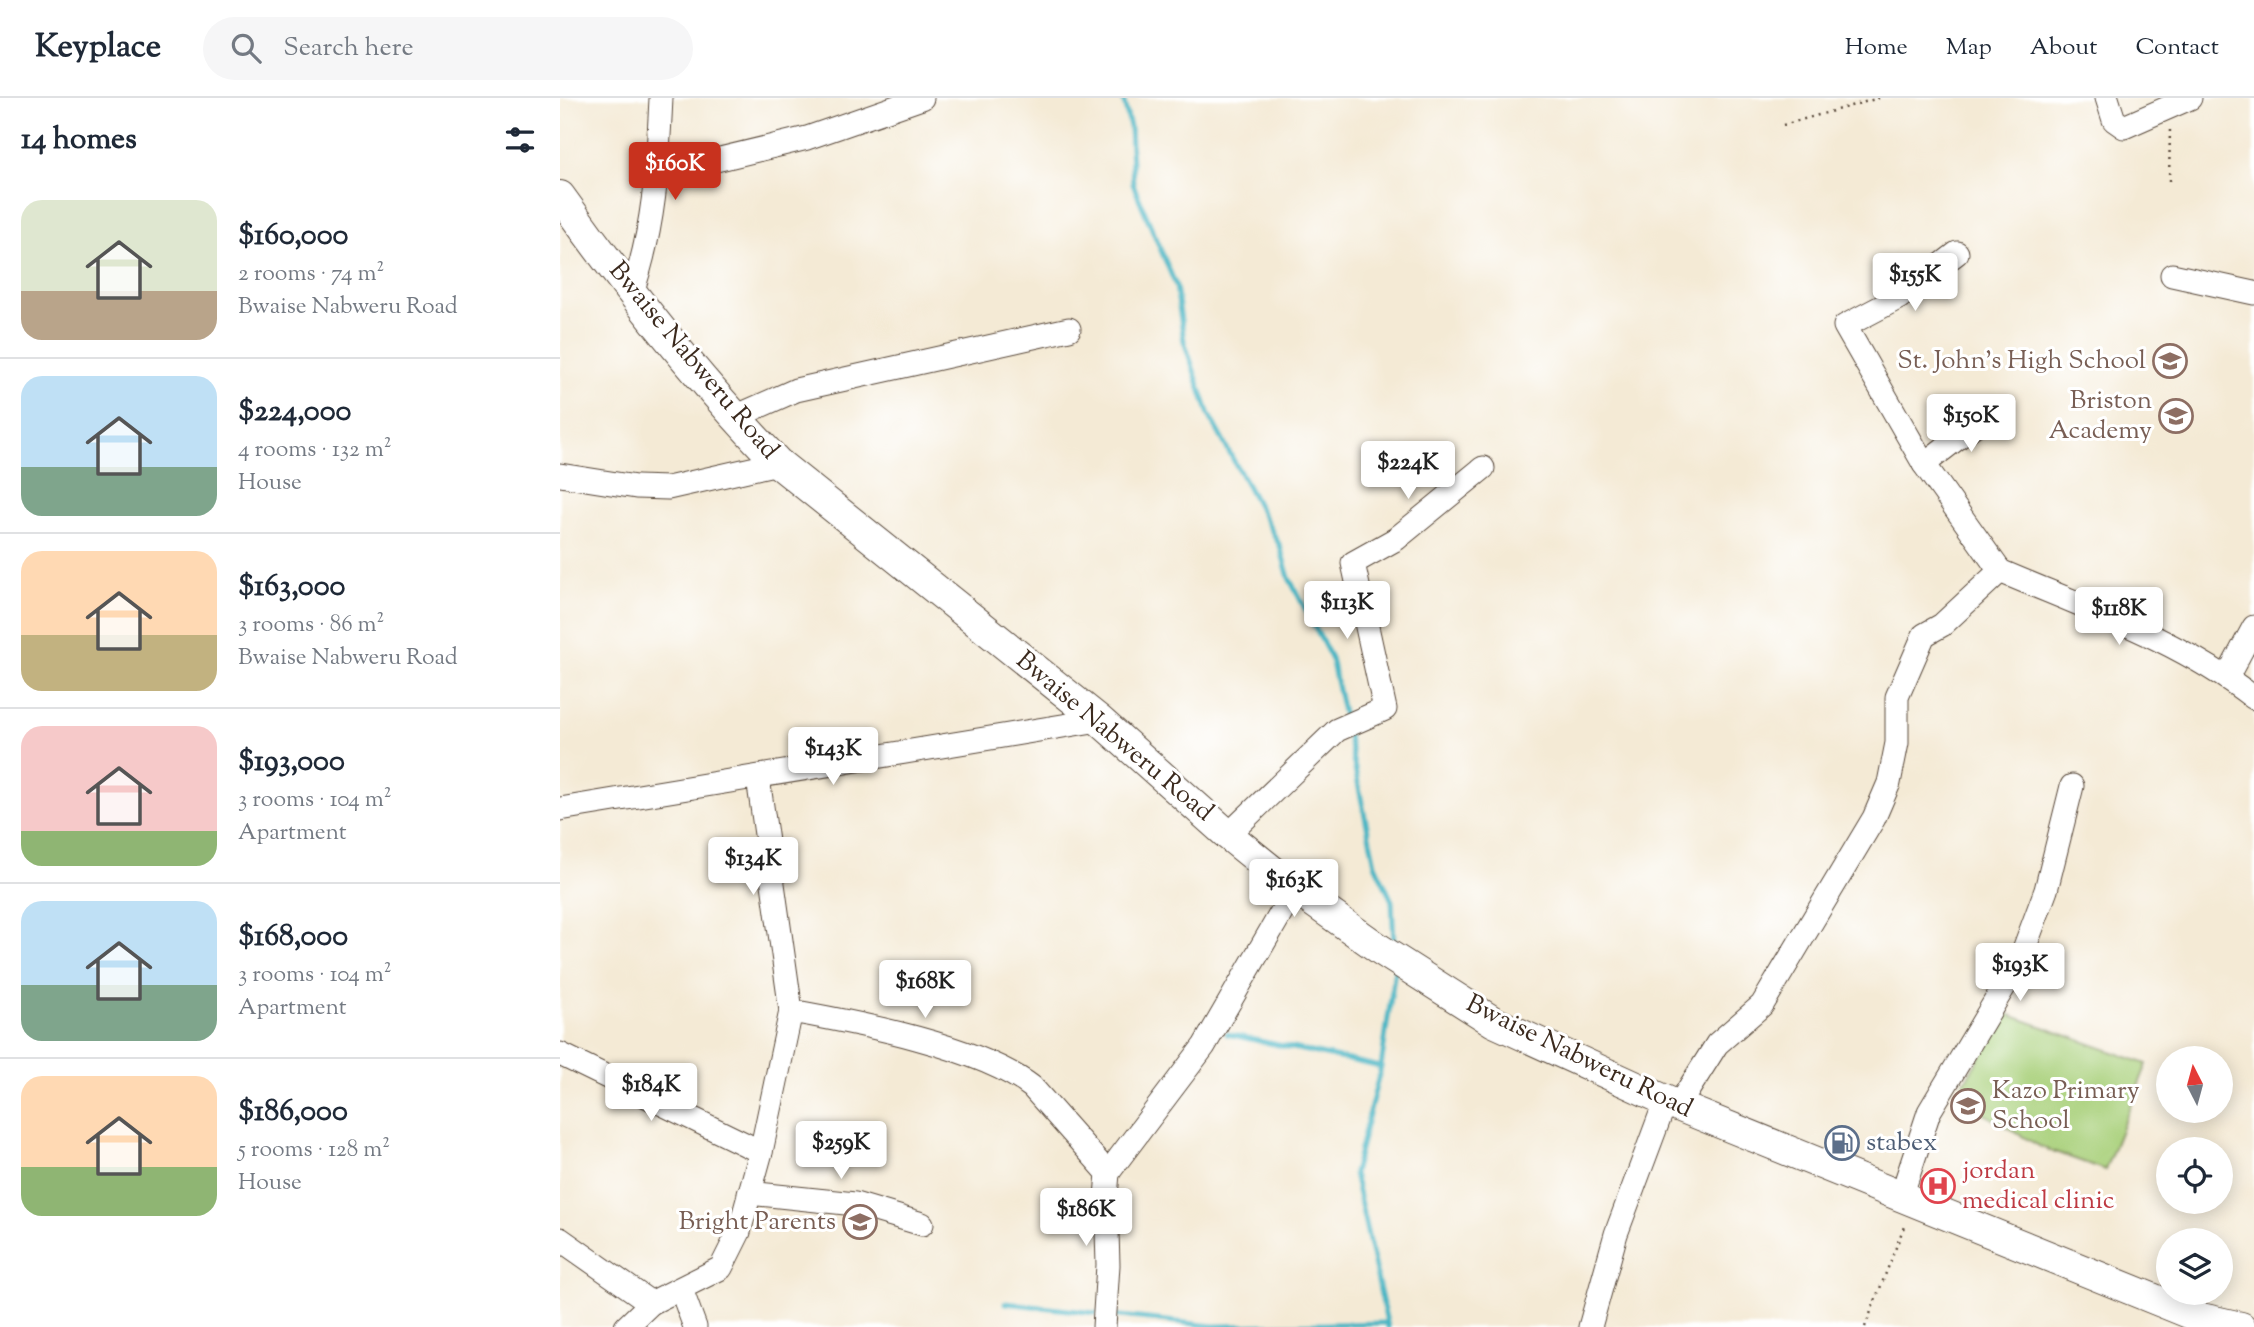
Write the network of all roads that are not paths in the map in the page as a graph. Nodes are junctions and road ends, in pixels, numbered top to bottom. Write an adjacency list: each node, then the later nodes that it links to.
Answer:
1 (661, 98): 5 (street)
2 (922, 98): 5 (street)
3 (2107, 98): 4 (street)
4 (2180, 102)
5 (658, 174): 10 (street)
6 (560, 196): 10 (main road, Bwaise Nabweru Road)
7 (1957, 254): 15 (street)
8 (2172, 275): 9 (street)
9 (2254, 293)
10 (631, 295): 13 (main road, Bwaise Nabweru Road)
11 (1069, 329): 13 (street)
12 (1994, 410): 15 (street)
13 (735, 417): 14 (main road, Bwaise Nabweru Road)
14 (778, 463): 17 (street); 22 (main road, Bwaise Nabweru Road)
15 (1924, 464): 18 (street)
16 (1483, 468): 26 (street)
17 (560, 475)
18 (2000, 571): 20 (street); 30 (street)
19 (2254, 627): 20 (street)
20 (2227, 677): 21 (street)
21 (2254, 698)
22 (1099, 720): 23 (street); 26 (main road, Bwaise Nabweru Road)
23 (758, 778): 25 (street); 28 (street)
24 (2072, 786): 34 (street)
25 (560, 809)
26 (1228, 835): 27 (main road, Bwaise Nabweru Road)
27 (1295, 889): 30 (main road, Bwaise Nabweru Road); 32 (street)
28 (791, 1011): 31 (street); 32 (street)
29 (560, 1054): 31 (street)
30 (1672, 1103): 34 (main road, Bwaise Nabweru Road); 42 (street)
31 (761, 1152): 33 (street)
32 (1108, 1173): 41 (street)
33 (750, 1193): 35 (street); 37 (street)
34 (1907, 1199): 43 (main road, Bwaise Nabweru Road)
35 (922, 1224)
36 (560, 1239): 38 (street)
37 (681, 1289): 38 (street); 40 (street)
38 (651, 1303): 39 (street)
39 (626, 1327)
40 (695, 1327)
41 (1104, 1327)
42 (1590, 1327)
43 (2241, 1327)

